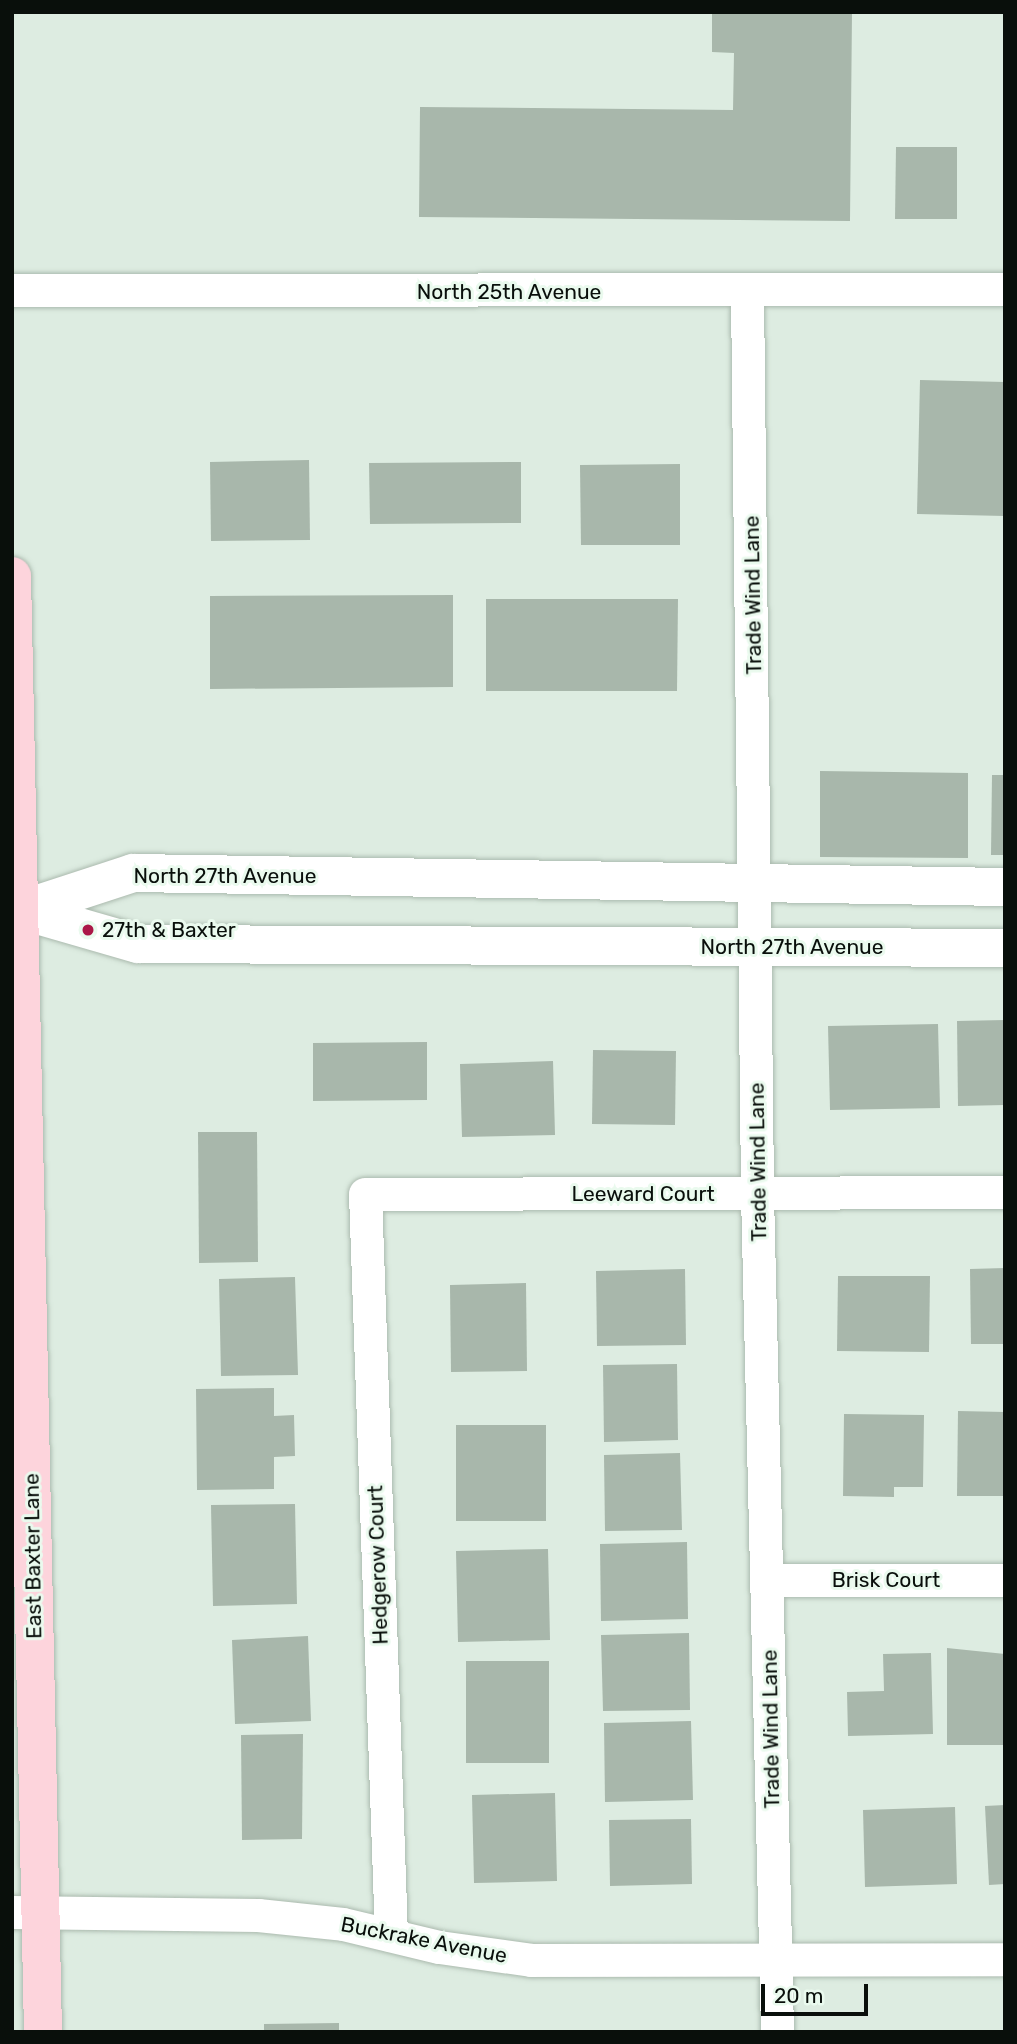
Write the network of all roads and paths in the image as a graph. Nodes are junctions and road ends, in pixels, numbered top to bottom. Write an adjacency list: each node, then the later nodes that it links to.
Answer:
1 (1005, 289): 3 (street, North 25th Avenue)
2 (12, 290): 3 (street, North 25th Avenue)
3 (747, 292): 5 (street, Trade Wind Lane)
4 (12, 576): 7 (main road, East Baxter Lane)
5 (756, 884): 6 (street, North 27th Avenue); 7 (street, North 27th Avenue); 8 (street, Trade Wind Lane)
6 (1005, 887)
7 (16, 912): 8 (street, North 27th Avenue); 15 (main road, East Baxter Lane)
8 (757, 947): 9 (street, North 27th Avenue); 12 (street, Trade Wind Lane)
9 (1005, 948)
10 (1005, 1192): 12 (street, Leeward Court)
11 (365, 1194): 12 (street, Leeward Court); 16 (street, Hedgerow Court)
12 (757, 1194): 13 (street, Trade Wind Lane)
13 (768, 1580): 14 (street, Brisk Court); 18 (street, Trade Wind Lane)
14 (1005, 1580)
15 (26, 1913): 16 (street, Buckrake Avenue); 19 (main road, East Baxter Lane)
16 (391, 1936): 18 (street, Buckrake Avenue)
17 (1005, 1959): 18 (street, Buckrake Avenue)
18 (776, 1961): 20 (street, Trade Wind Lane)
19 (43, 2032)
20 (777, 2032)

